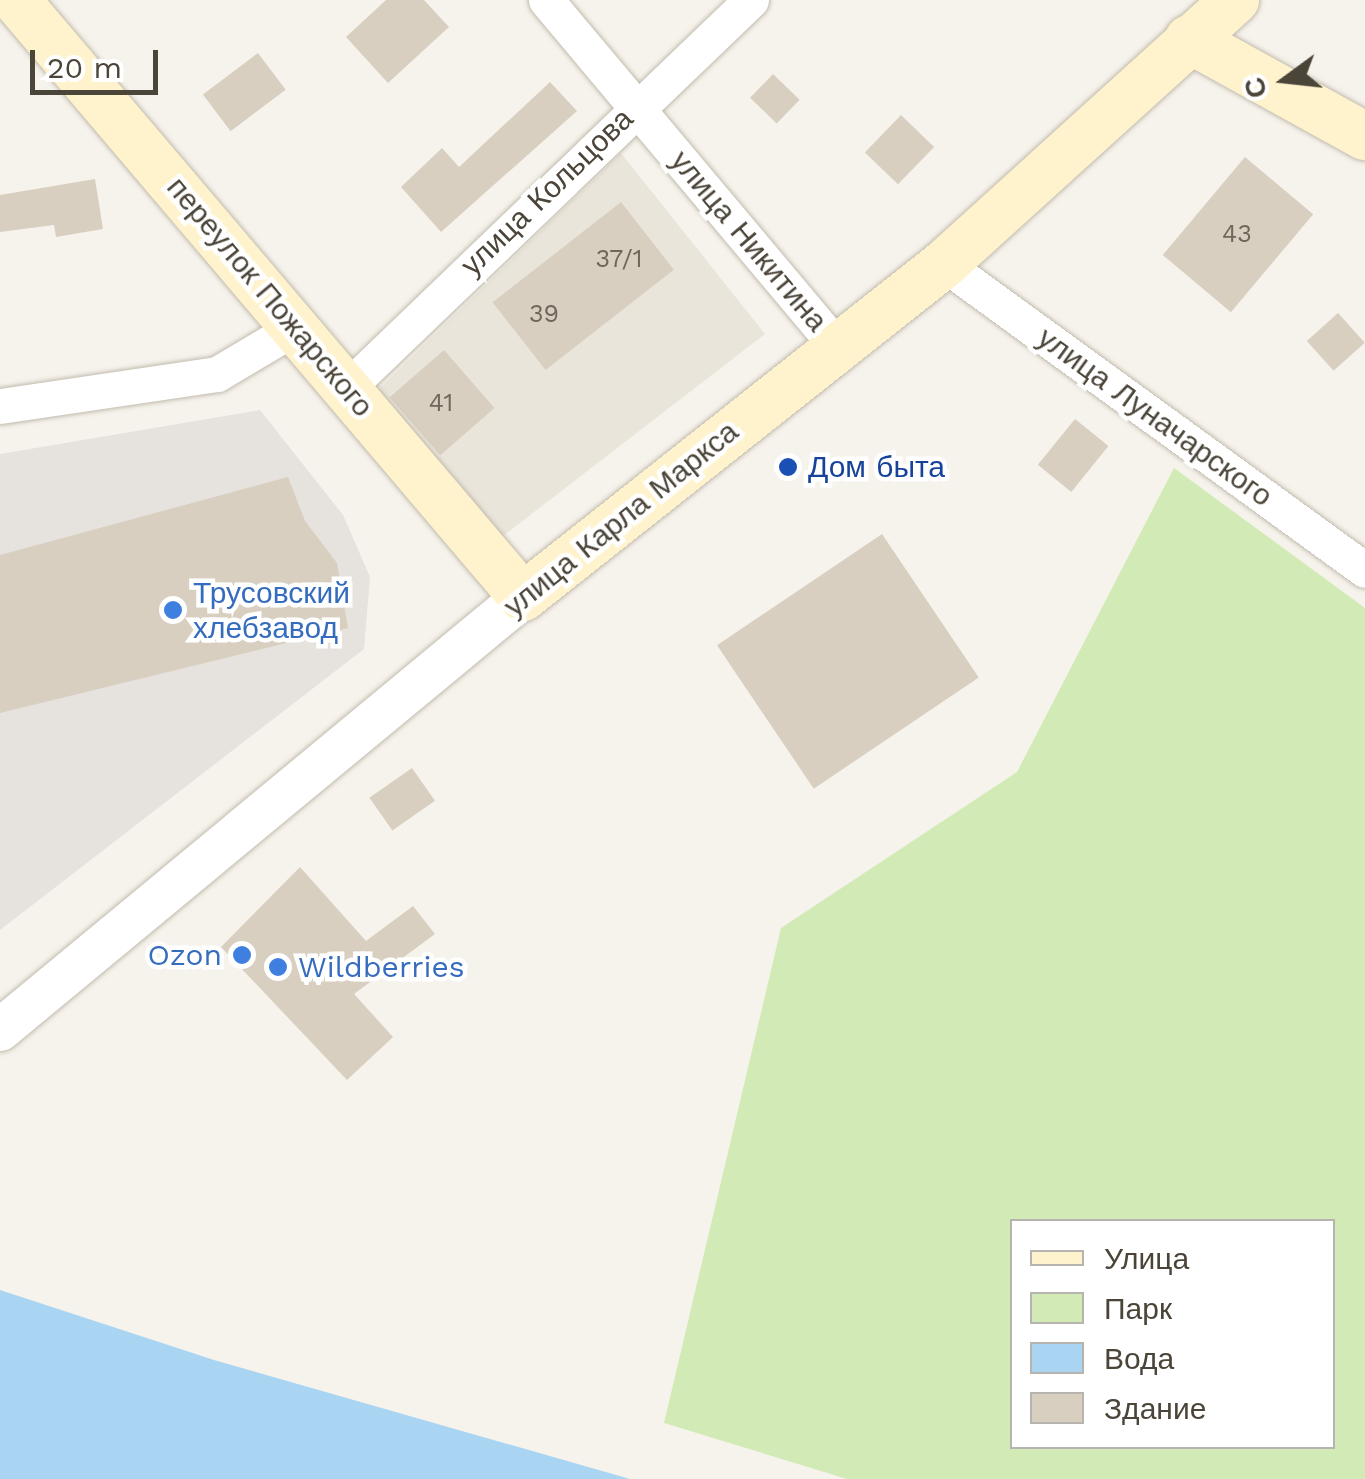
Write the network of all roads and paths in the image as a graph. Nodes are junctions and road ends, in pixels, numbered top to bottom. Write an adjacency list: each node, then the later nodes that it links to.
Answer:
1 (16, 0): 9 (main road, переулок Пожарского)
2 (546, 0): 6 (street, улица Никитина)
3 (750, 0): 6 (street, улица Кольцова)
4 (1235, 0): 5 (main road, улица Карла Маркса)
5 (1189, 39): 7 (main road); 8 (main road, улица Карла Маркса)
6 (636, 106): 10 (street, улица Никитина); 11 (street, улица Кольцова)
7 (1365, 136)
8 (944, 264): 10 (main road, улица Карла Маркса); 13 (street, улица Луначарского)
9 (298, 326): 11 (main road, переулок Пожарского); 12 (street)
10 (836, 345): 14 (main road, улица Карла Маркса)
11 (346, 388): 14 (main road, переулок Пожарского)
12 (0, 406)
13 (1365, 570)
14 (523, 597): 15 (street, улица Карла Маркса)
15 (0, 1030)

